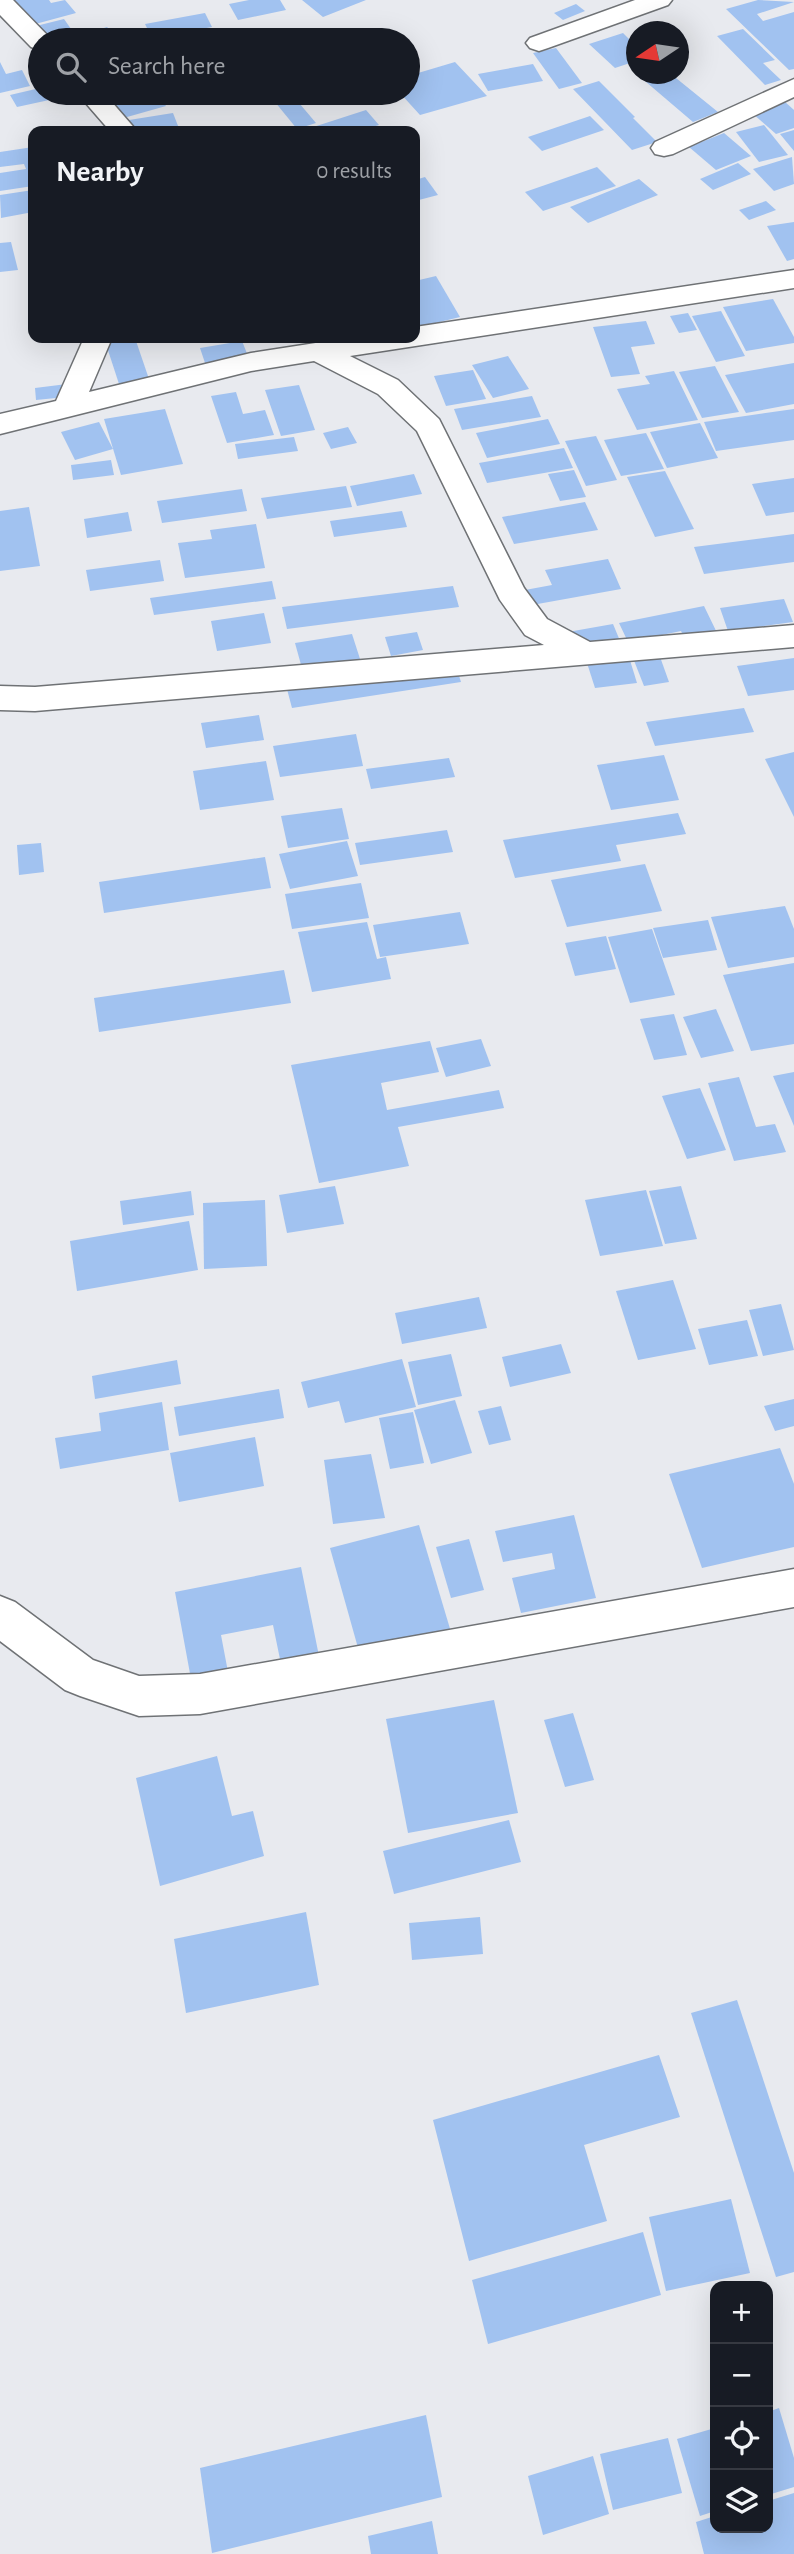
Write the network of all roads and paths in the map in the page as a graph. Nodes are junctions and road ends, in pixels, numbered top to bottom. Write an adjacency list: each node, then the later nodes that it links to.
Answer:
1 (659, 0): 4 (street)
2 (0, 1): 3 (street)
3 (28, 30)
4 (539, 43)
5 (794, 87): 8 (street)
6 (101, 105): 7 (street)
7 (120, 126)
8 (664, 148)
9 (794, 279): 10 (street)
10 (420, 335)
11 (96, 343): 14 (street)
12 (372, 343): 13 (street)
13 (317, 351): 14 (street); 17 (street)
14 (68, 407): 15 (street)
15 (0, 424)
16 (794, 636): 17 (street)
17 (587, 654): 18 (street)
18 (0, 698)
19 (794, 1588): 20 (street)
20 (0, 1616)

